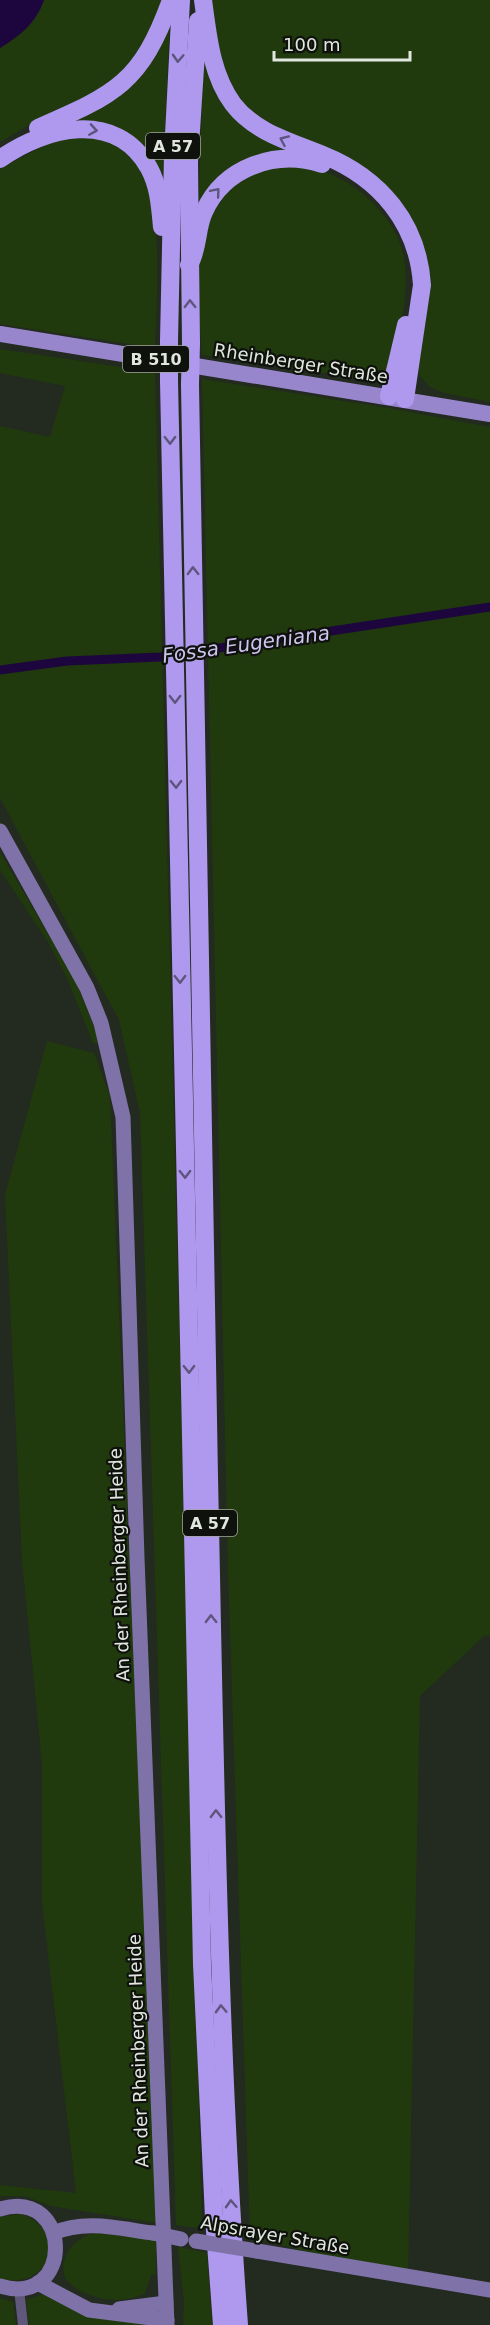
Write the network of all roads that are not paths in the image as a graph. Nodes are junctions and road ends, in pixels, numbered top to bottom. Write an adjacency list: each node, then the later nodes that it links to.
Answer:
1 (171, 0): 4 (highway)
2 (181, 0): 7 (highway, A 57, one-way to 7)
3 (201, 0): 6 (highway, A 57); 9 (highway, one-way to 3)
4 (0, 148)
5 (0, 159): 7 (highway, one-way to 7)
6 (189, 265): 9 (highway, one-way to 9); 23 (highway, A 57, one-way to 6, bridge)
7 (170, 293): 22 (highway, A 57, one-way to 22, bridge)
8 (0, 334): 9 (main road, Rheinberger Straße / B 510)
9 (397, 398): 10 (main road, Rheinberger Straße / B 510)
10 (490, 414)
11 (0, 831): 19 (street, An der Rheinberger Heide)
12 (0, 2209): 13 (street)
13 (54, 2233): 14 (street); 18 (street, Alpsrayer Straße, bridge)
14 (50, 2271): 15 (street); 19 (street)
15 (38, 2283): 17 (street); 20 (street)
16 (0, 2286): 17 (street)
17 (19, 2289): 21 (street)
18 (490, 2290)
19 (166, 2303): 20 (street, An der Rheinberger Heide)
20 (167, 2323)
21 (23, 2325)
22 (222, 2325)
23 (239, 2325)

